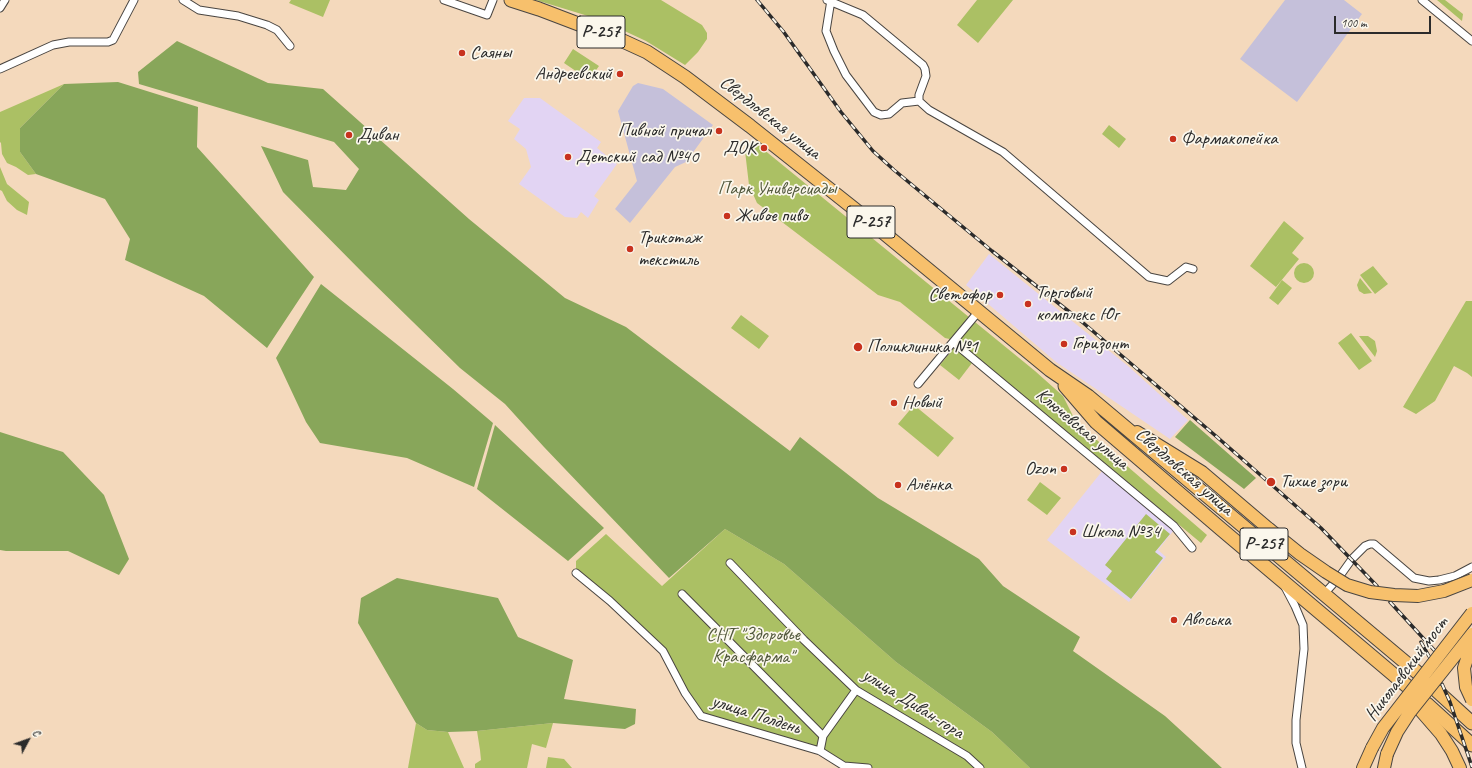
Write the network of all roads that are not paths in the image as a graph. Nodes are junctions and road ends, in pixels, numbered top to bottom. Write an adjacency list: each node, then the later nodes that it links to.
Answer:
1 (6, 0): 9 (street)
2 (134, 0): 12 (street)
3 (183, 0): 11 (street)
4 (444, 0): 5 (street)
5 (493, 0)
6 (511, 0): 15 (highway, Свердловская улица / Р-257)
7 (830, 0): 13 (street); 13 (street)
8 (1422, 0): 10 (street)
9 (0, 8)
10 (1472, 42)
11 (290, 46)
12 (0, 69)
13 (919, 101): 14 (street)
14 (1193, 269)
15 (979, 311): 16 (street); 17 (highway, Свердловская улица / Р-257)
16 (951, 345): 18 (street); 20 (street, Ключевская улица)
17 (1053, 372): 19 (highway, Свердловская улица / Р-257); 25 (highway, Свердловская улица / Р-257)
18 (918, 384)
19 (1111, 415): 26 (main road, bridge); 29 (highway, Свердловская улица / Р-257)
20 (1192, 548)
21 (730, 563): 35 (street, улица Диван-гора)
22 (1472, 567): 24 (street)
23 (576, 573): 42 (street, улица Полдень)
24 (1342, 573)
25 (1281, 580): 34 (highway, Свердловская улица / Р-257); 46 (street)
26 (1472, 580)
27 (1333, 584): 29 (street)
28 (682, 594): 40 (street)
29 (1324, 594): 33 (highway, Свердловская улица / Р-257)
30 (1472, 613): 47 (main road, Николаевский мост, bridge)
31 (1472, 634): 48 (main road, Николаевский мост, bridge)
32 (1472, 644): 37 (main road, bridge)
33 (1418, 673)
34 (1406, 688)
35 (856, 690): 40 (street); 45 (street, улица Диван-гора)
36 (1437, 691): 39 (highway)
37 (1472, 700)
38 (1424, 707): 41 (highway); 49 (main road)
39 (1472, 723)
40 (823, 736): 42 (street)
41 (1472, 744)
42 (820, 751): 43 (street, улица Полдень)
43 (844, 767): 44 (street, улица Полдень)
44 (868, 768)
45 (980, 768)
46 (1302, 768)
47 (1363, 768)
48 (1384, 768)
49 (1460, 768)

